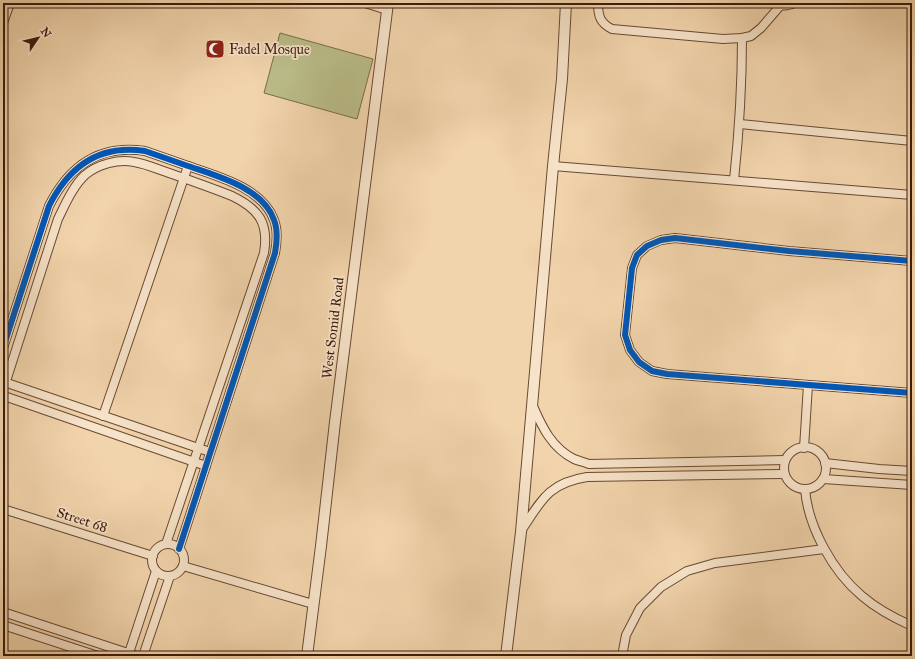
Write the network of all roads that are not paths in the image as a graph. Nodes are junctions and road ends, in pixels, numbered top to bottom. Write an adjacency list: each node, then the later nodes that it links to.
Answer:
1 (10, 3): 8 (street)
2 (365, 3): 7 (street)
3 (566, 3): 13 (street)
4 (598, 3): 9 (street)
5 (794, 3): 6 (street)
6 (776, 4): 9 (street)
7 (387, 7): 50 (street, West Somid Road)
8 (3, 23)
9 (742, 38): 10 (street)
10 (740, 124): 11 (street); 15 (street)
11 (912, 141)
12 (188, 166): 14 (street); 16 (street); 22 (street)
13 (553, 166): 15 (street); 27 (street)
14 (184, 178): 18 (street); 23 (street); 28 (street)
15 (734, 180): 17 (street)
16 (238, 185): 18 (street); 21 (street)
17 (912, 195)
18 (232, 196): 20 (street)
19 (912, 261): 24 (street)
20 (256, 275): 21 (street); 29 (street)
21 (267, 279): 31 (street)
22 (3, 348)
23 (7, 380): 26 (street); 28 (street)
24 (808, 385): 25 (street); 30 (street)
25 (912, 393)
26 (5, 398): 33 (street)
27 (532, 404): 32 (street); 42 (street)
28 (103, 416): 29 (street)
29 (198, 448): 31 (street); 33 (street)
30 (804, 448): 32 (street); 34 (street)
31 (210, 452): 35 (street)
32 (785, 460): 37 (street)
33 (194, 462): 35 (street); 43 (street)
34 (825, 463): 36 (street); 38 (street)
35 (206, 466): 44 (street)
36 (912, 471)
37 (784, 474): 40 (street); 42 (street)
38 (823, 479): 39 (street); 40 (street)
39 (912, 485)
40 (804, 489): 45 (street)
41 (3, 509): 46 (street, Street 68)
42 (521, 532): 58 (street)
43 (166, 544): 44 (street); 46 (street)
44 (179, 549): 47 (street)
45 (824, 549): 53 (street); 59 (street)
46 (152, 556): 48 (street)
47 (183, 566): 49 (street); 50 (street)
48 (156, 571): 49 (street); 54 (street)
49 (170, 576): 56 (street)
50 (313, 604): 57 (street, West Somid Road)
51 (3, 612): 54 (street)
52 (3, 625): 55 (street)
53 (912, 626)
54 (131, 655)
55 (98, 656)
56 (143, 656)
57 (307, 656)
58 (506, 656)
59 (622, 656)

